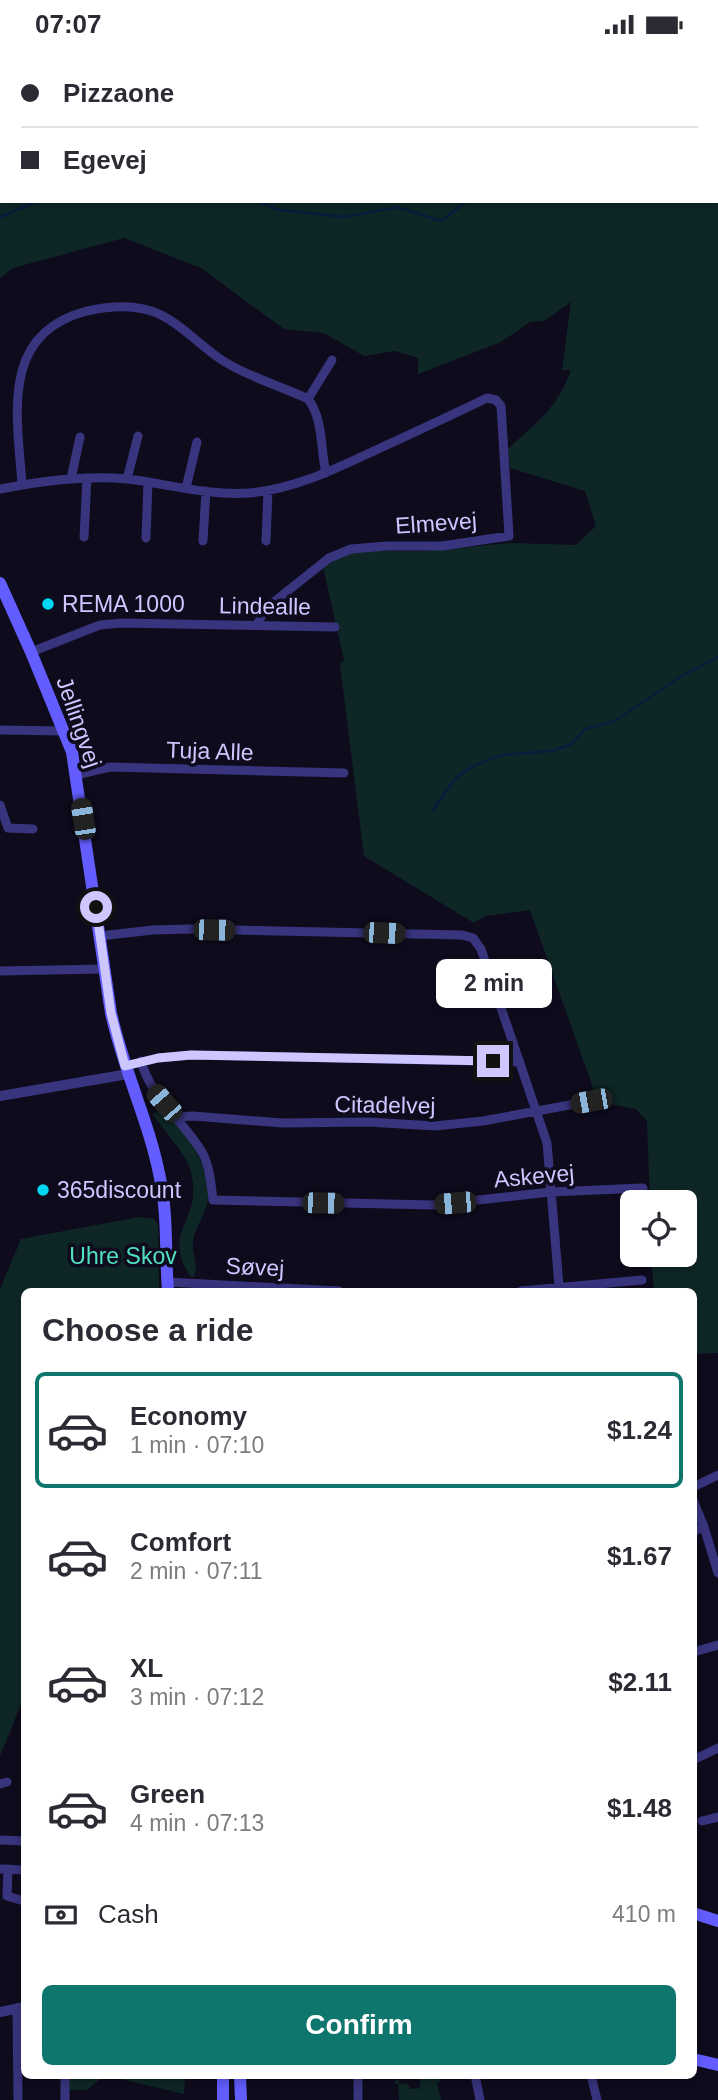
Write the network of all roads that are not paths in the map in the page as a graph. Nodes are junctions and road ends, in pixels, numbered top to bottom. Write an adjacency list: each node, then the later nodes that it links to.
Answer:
1 (332, 360): 2 (street)
2 (308, 399): 6 (street); 11 (street)
3 (138, 436): 9 (street)
4 (80, 437): 7 (street)
5 (197, 442): 12 (street)
6 (326, 474): 15 (street); 21 (street, Elmevej)
7 (71, 478): 8 (street); 11 (street)
8 (87, 478): 9 (street); 16 (street)
9 (127, 479): 10 (street)
10 (148, 482): 12 (street); 17 (street)
11 (22, 484): 13 (street)
12 (186, 488): 14 (street)
13 (0, 489)
14 (206, 491): 15 (street); 18 (street)
15 (268, 491): 19 (street)
16 (84, 537)
17 (146, 538)
18 (203, 541)
19 (266, 541)
20 (0, 586): 23 (main road, Jellingvej)
21 (257, 625): 22 (street, Lindealle); 23 (street, Lindealle)
22 (335, 627)
23 (31, 652): 25 (main road, Jellingvej)
24 (0, 730): 25 (street)
25 (64, 731): 27 (main road, Jellingvej)
26 (344, 773): 27 (street, Tuja Alle)
27 (76, 775): 30 (main road, Jellingvej)
28 (0, 805): 29 (street)
29 (33, 829)
30 (100, 936): 31 (main road, Jellingvej); 34 (street)
31 (104, 969): 32 (street); 35 (main road, Jellingvej)
32 (0, 971)
33 (141, 1061): 34 (street); 35 (street); 39 (street, Askevej)
34 (520, 1062): 38 (street)
35 (127, 1070): 36 (street); 44 (main road, Jellingvej)
36 (0, 1095)
37 (591, 1101): 38 (street, Citadelvej)
38 (537, 1110): 39 (street, Citadelvej); 41 (street)
39 (176, 1117): 41 (street, Askevej)
40 (643, 1188): 41 (street, Askevej)
41 (550, 1192): 43 (street)
42 (642, 1280): 47 (street)
43 (559, 1286): 46 (street); 47 (street)
44 (168, 1287): 45 (street, Søvej)
45 (205, 1288)
46 (544, 1288)
47 (597, 1288)
48 (718, 1475): 49 (street)
49 (697, 1485)
50 (697, 1510): 51 (street)
51 (704, 1527): 52 (street); 53 (street)
52 (697, 1530)
53 (718, 1573)
54 (718, 1645): 55 (street)
55 (697, 1651)
56 (718, 1748): 57 (street)
57 (697, 1758)
58 (718, 1817): 59 (street)
59 (702, 1821)
60 (0, 1840): 61 (street)
61 (21, 1842)
62 (4, 1869): 63 (street)
63 (21, 1901)
64 (697, 1914): 65 (main road)
65 (718, 1921)
66 (21, 2008): 67 (street); 76 (street)
67 (0, 2011)
68 (697, 2060): 69 (main road)
69 (718, 2065)
70 (65, 2079): 77 (street)
71 (223, 2079): 78 (main road)
72 (240, 2079): 79 (main road)
73 (358, 2079): 80 (street)
74 (476, 2079): 81 (street)
75 (592, 2079): 82 (street)
76 (18, 2100)
77 (65, 2100)
78 (223, 2100)
79 (241, 2100)
80 (358, 2100)
81 (480, 2100)
82 (597, 2100)

